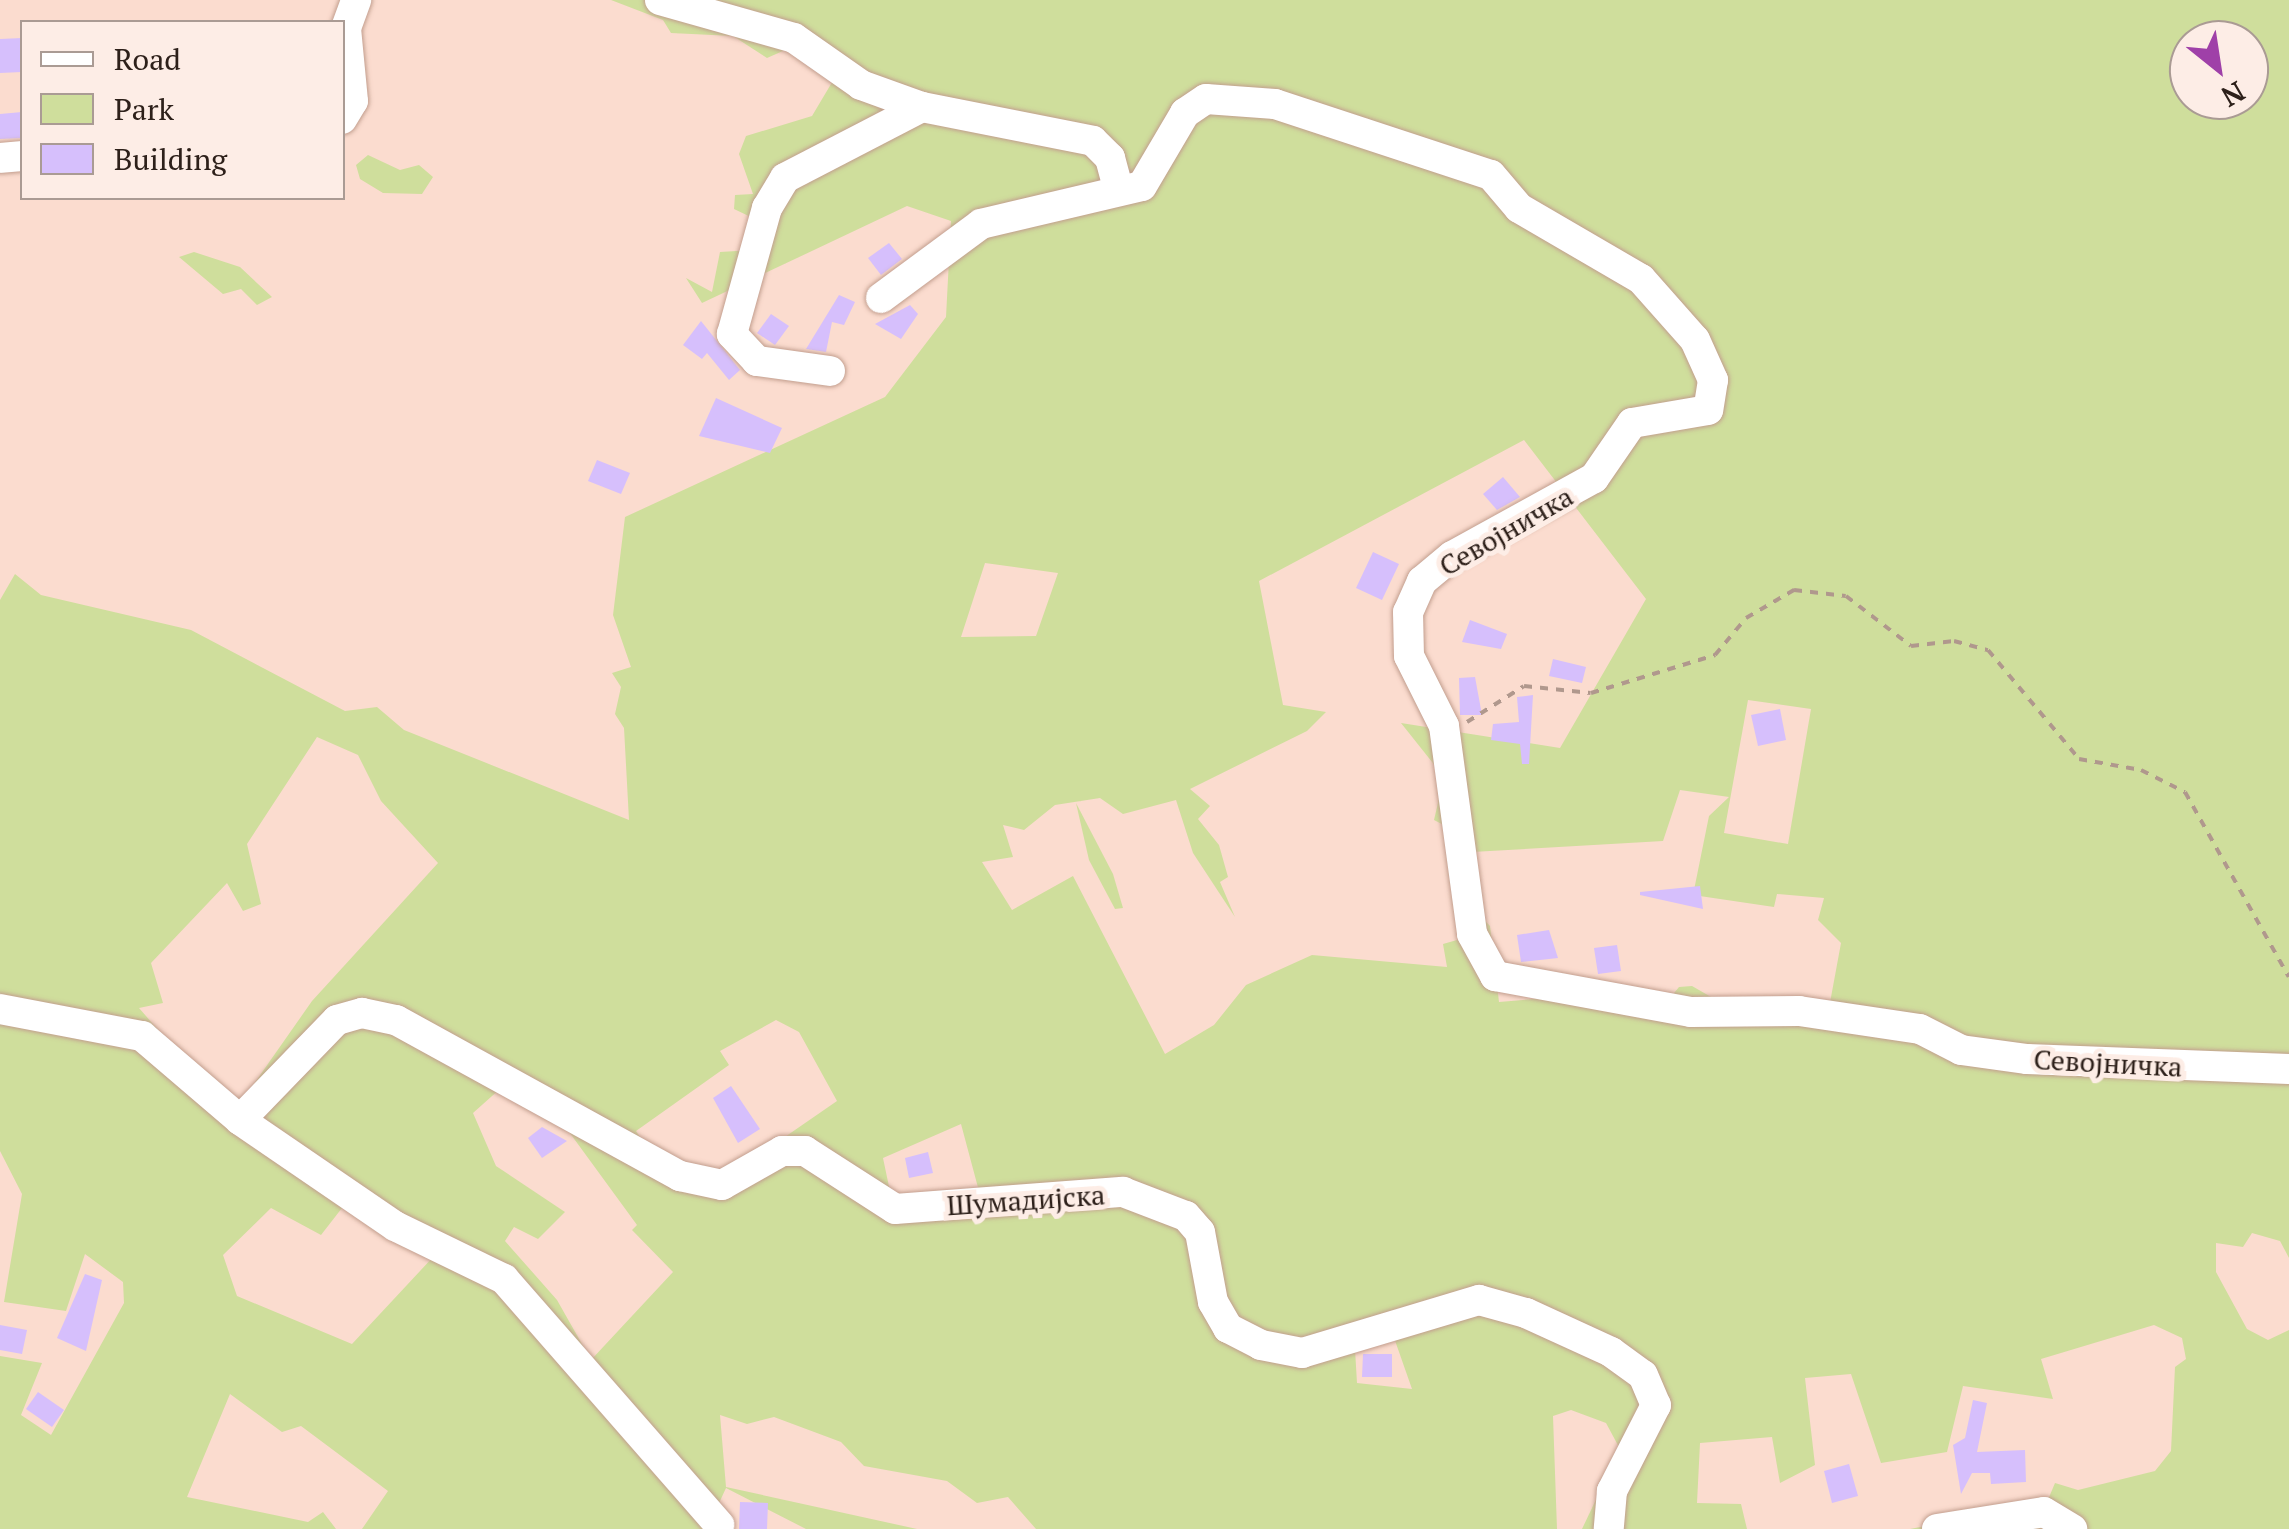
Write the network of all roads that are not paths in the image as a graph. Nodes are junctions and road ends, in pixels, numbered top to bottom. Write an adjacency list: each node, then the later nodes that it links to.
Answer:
1 (660, 0): 4 (street)
2 (351, 14): 3 (street)
3 (345, 108)
4 (922, 108): 5 (street); 7 (street)
5 (1118, 188): 6 (street); 9 (street, Севојничка)
6 (881, 298)
7 (830, 372)
8 (0, 1009): 10 (street)
9 (2289, 1069)
10 (240, 1120): 11 (street); 12 (street, Шумадијска)
11 (719, 1525)
12 (1609, 1529)
13 (1938, 1529): 14 (street)
14 (2072, 1529)

